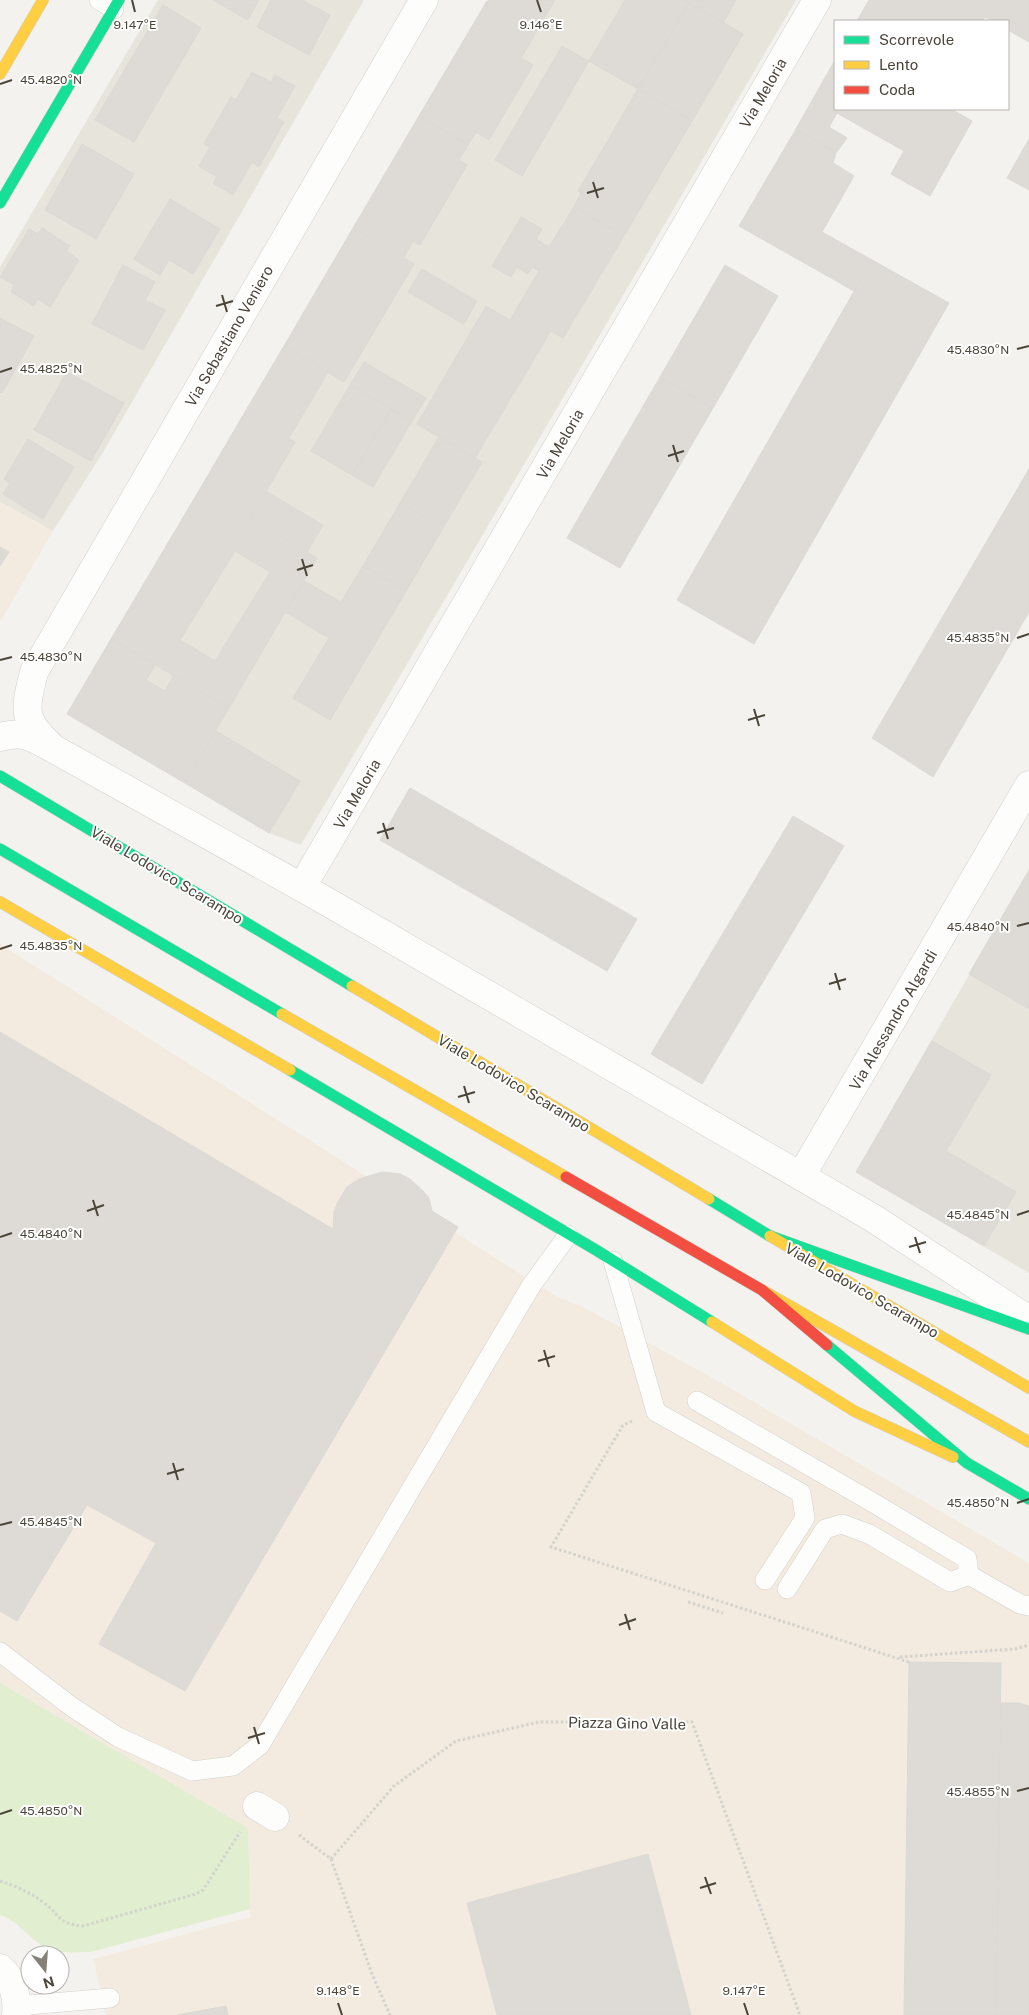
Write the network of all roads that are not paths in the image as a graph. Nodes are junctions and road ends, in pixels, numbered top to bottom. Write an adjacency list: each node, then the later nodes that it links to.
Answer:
1 (43, 0): 5 (main road)
2 (424, 0): 8 (street, Via Sebastiano Veniero)
3 (817, 0): 12 (street, Via Meloria)
4 (110, 3): 6 (main road)
5 (0, 74)
6 (0, 202)
7 (0, 737): 8 (street)
8 (54, 749): 12 (street)
9 (0, 776): 16 (main road, Viale Lodovico Scarampo)
10 (1029, 785): 14 (street, Via Alessandro Algardi)
11 (0, 849): 18 (main road)
12 (302, 887): 14 (street)
13 (0, 902): 15 (main road)
14 (801, 1176): 19 (street)
15 (568, 1235): 17 (main road); 30 (lane)
16 (770, 1236): 20 (main road); 21 (main road, Viale Lodovico Scarampo)
17 (613, 1261): 24 (main road); 27 (lane)
18 (762, 1290): 23 (main road); 24 (main road)
19 (1029, 1320)
20 (1029, 1329)
21 (1029, 1388)
22 (697, 1401): 26 (lane)
23 (1029, 1442)
24 (967, 1463): 25 (main road)
25 (1029, 1499)
26 (968, 1575): 28 (lane); 29 (lane)
27 (765, 1580)
28 (787, 1589)
29 (1029, 1606)
30 (0, 1652)
31 (0, 1968): 33 (street)
32 (110, 1998): 33 (lane)
33 (16, 2010)

